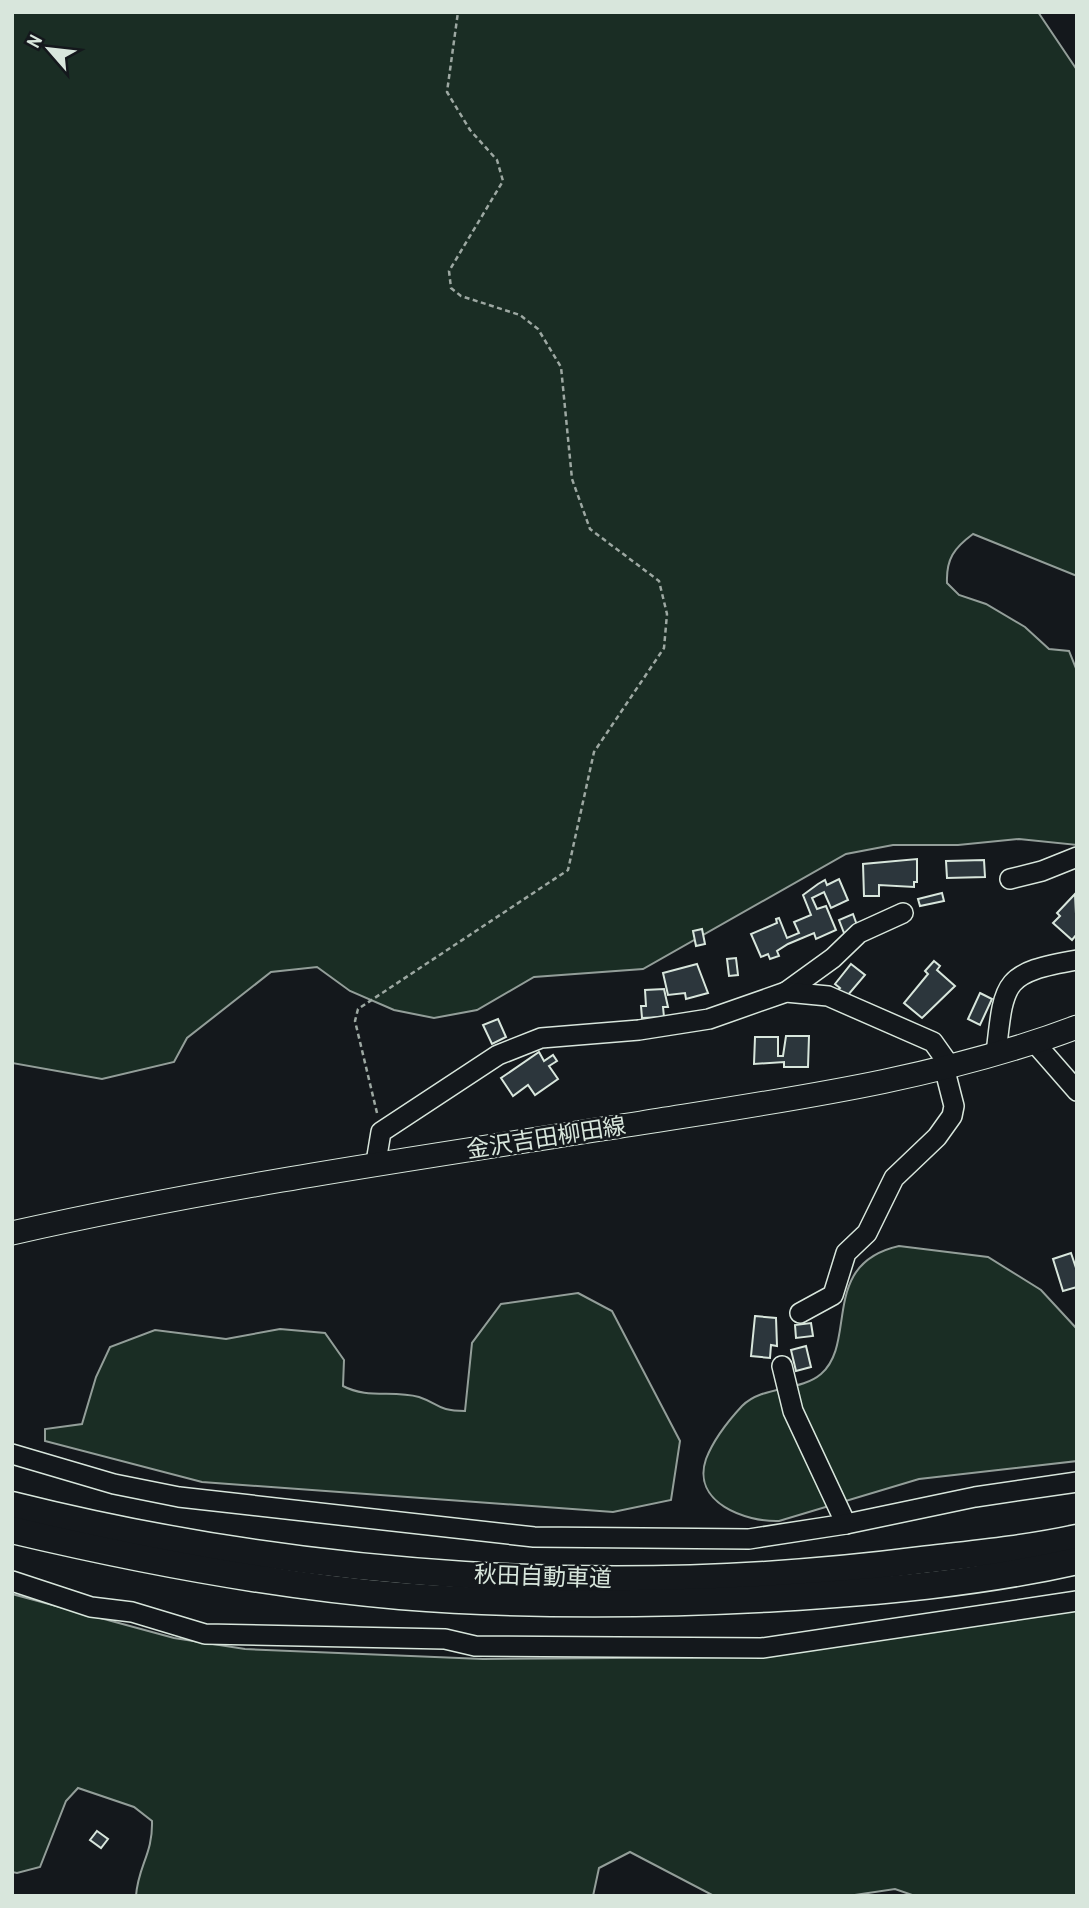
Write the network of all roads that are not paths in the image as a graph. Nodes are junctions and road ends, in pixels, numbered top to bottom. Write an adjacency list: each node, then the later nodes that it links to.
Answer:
1 (1077, 857): 2 (street)
2 (1010, 879)
3 (903, 913): 5 (street)
4 (1077, 960): 8 (street)
5 (786, 992): 9 (street); 11 (street)
6 (1077, 1027): 7 (main road, 金沢吉田柳田線)
7 (1035, 1043): 8 (main road, 金沢吉田柳田線); 10 (street)
8 (996, 1054): 9 (main road, 金沢吉田柳田線)
9 (947, 1066): 11 (main road, 金沢吉田柳田線); 13 (street)
10 (1077, 1091)
11 (376, 1162): 12 (main road, 金沢吉田柳田線)
12 (12, 1233)
13 (800, 1313)
14 (782, 1366): 18 (street)
15 (12, 1454): 18 (street)
16 (1077, 1482): 18 (street)
17 (12, 1505): 20 (highway, 秋田自動車道)
18 (846, 1524)
19 (12, 1530): 21 (highway, 秋田自動車道)
20 (1077, 1538)
21 (1077, 1561)
22 (12, 1581): 23 (street)
23 (1077, 1601)

